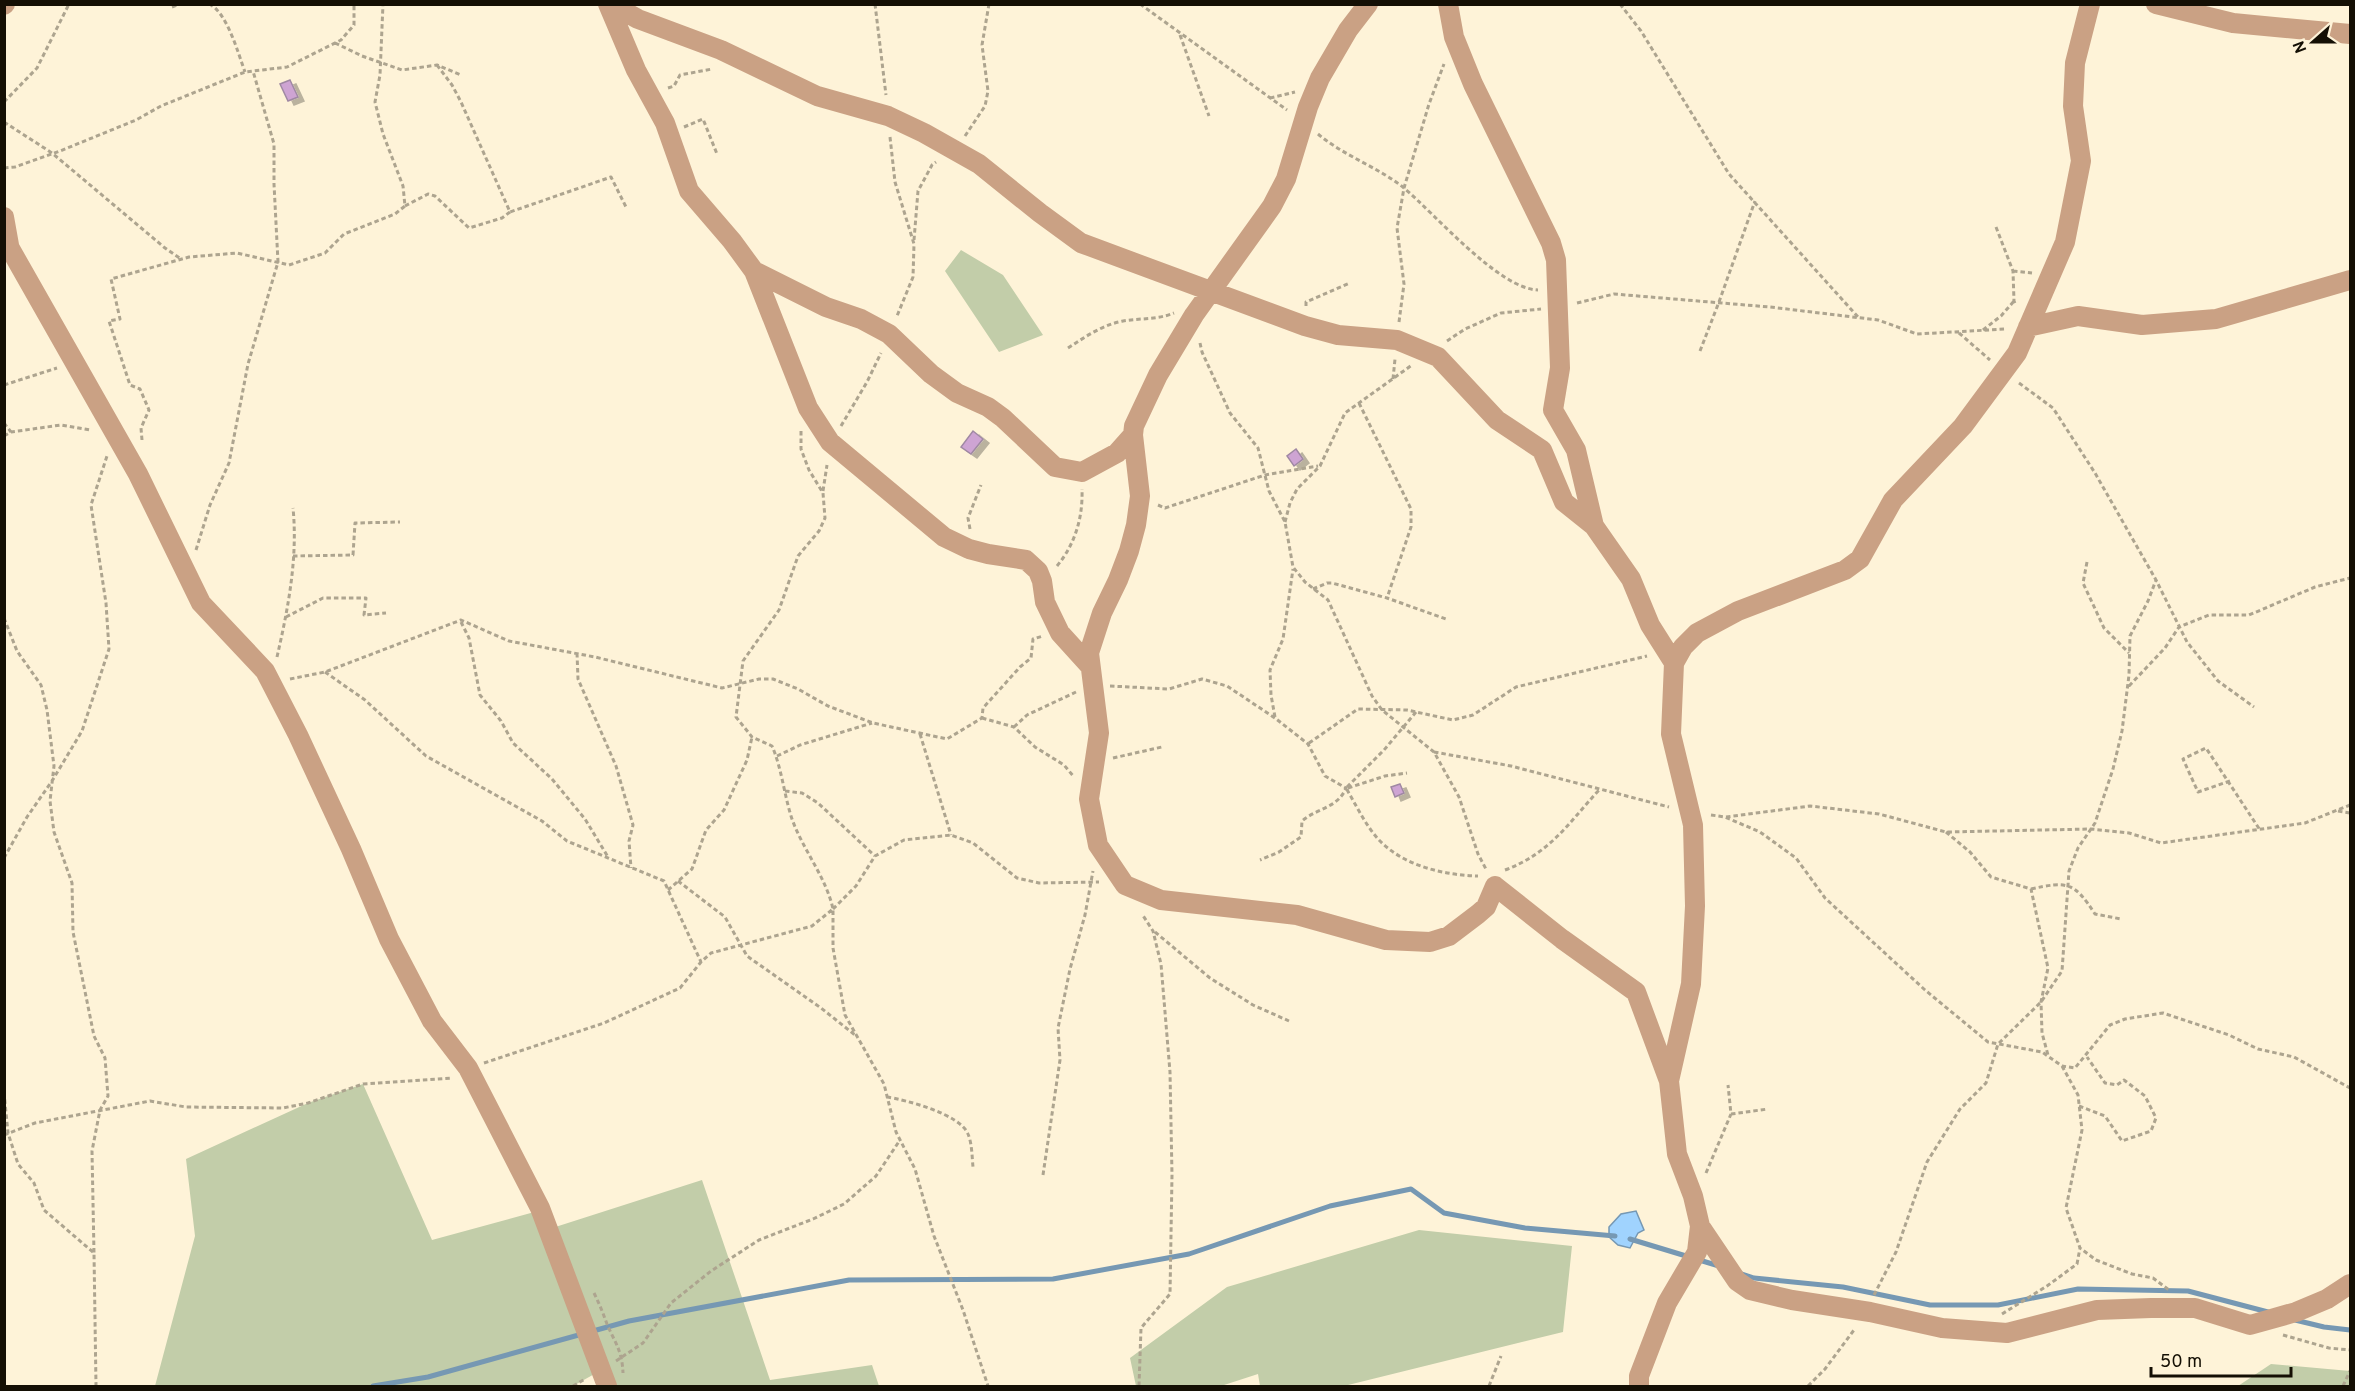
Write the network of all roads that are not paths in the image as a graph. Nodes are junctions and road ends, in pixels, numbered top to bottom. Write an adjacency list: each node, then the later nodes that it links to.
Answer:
1 (610, 4): 9 (street); 11 (street)
2 (1368, 4): 11 (street)
3 (1448, 4): 14 (street)
4 (2091, 4): 12 (street)
5 (2156, 4): 6 (street)
6 (2350, 34)
7 (4, 216): 8 (street)
8 (7, 241): 20 (street)
9 (754, 271): 13 (street); 16 (street)
10 (2350, 280): 12 (street)
11 (1211, 292): 13 (street); 14 (street)
12 (2028, 327): 15 (street)
13 (1133, 435): 16 (street)
14 (1594, 526): 15 (street)
15 (1671, 658): 17 (street)
16 (1090, 675): 17 (street)
17 (1669, 1081): 18 (street)
18 (1700, 1226): 19 (street); 21 (street)
19 (2350, 1284)
20 (604, 1378)
21 (1639, 1386)

